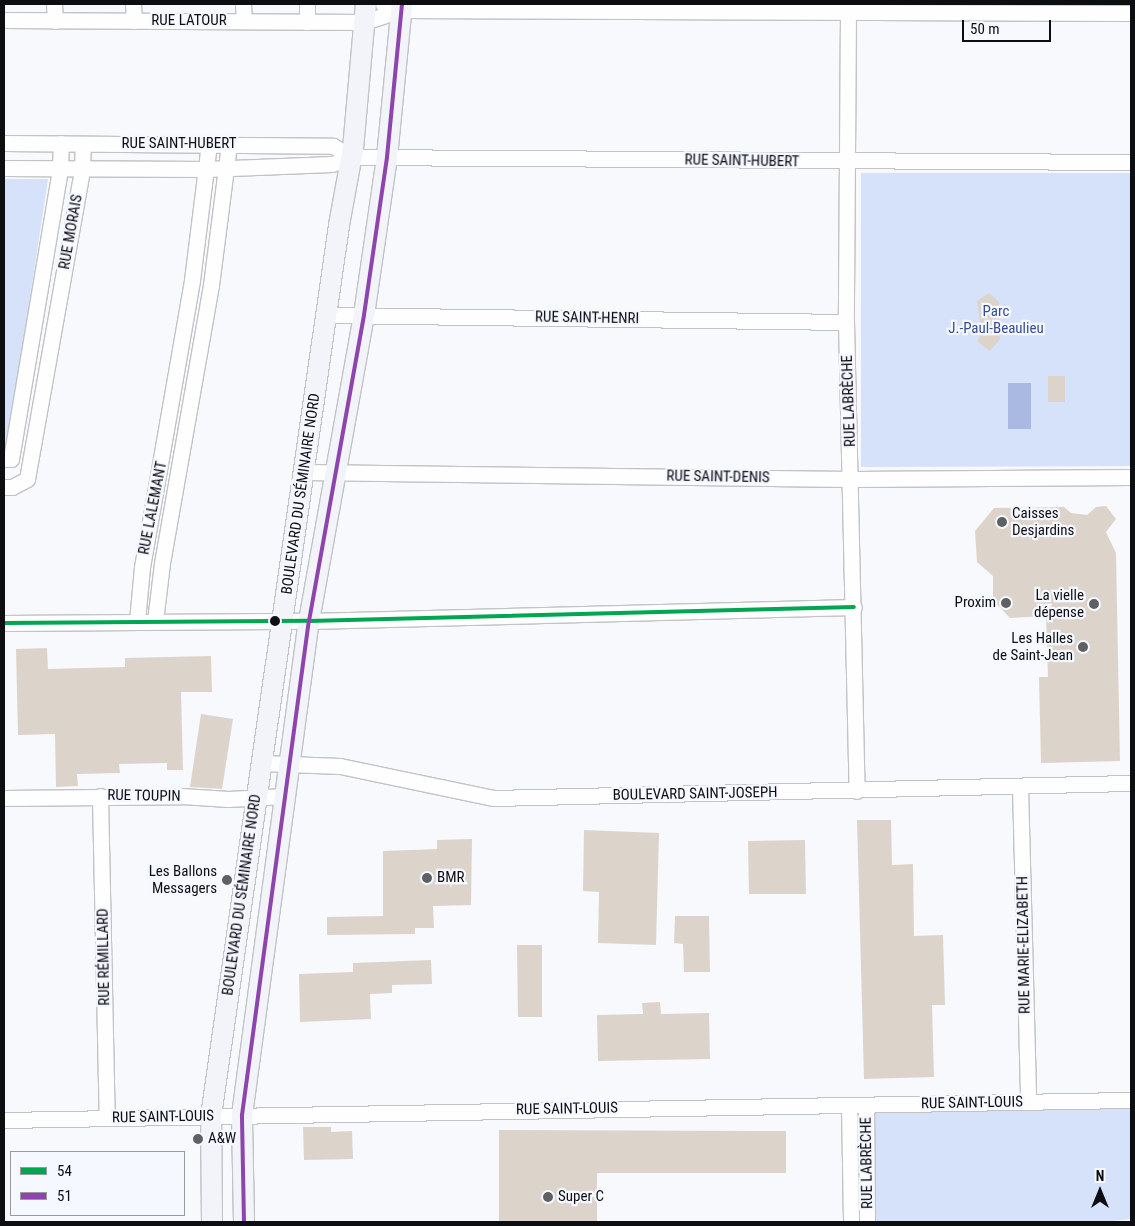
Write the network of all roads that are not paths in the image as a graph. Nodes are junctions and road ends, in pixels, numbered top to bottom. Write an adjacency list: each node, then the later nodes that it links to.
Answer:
1 (54, 4): 11 (street)
2 (133, 4): 12 (street, RUE LATOUR)
3 (243, 4): 13 (street, RUE LATOUR)
4 (307, 4): 14 (street)
5 (383, 4): 6 (street, RUE LATOUR)
6 (402, 7): 7 (street, RUE LATOUR); 8 (street, RUE LATOUR); 21 (main road, BOULEVARD DU SÉMINAIRE NORD)
7 (848, 12): 9 (street, RUE LATOUR); 23 (street, RUE LABRÈCHE)
8 (365, 13): 14 (street, RUE LATOUR); 20 (main road, BOULEVARD DU SÉMINAIRE NORD)
9 (1131, 13)
10 (4, 20): 11 (street, RUE LATOUR)
11 (54, 20): 12 (street, RUE LATOUR)
12 (134, 21): 13 (street, RUE LATOUR)
13 (244, 21): 14 (street, RUE LATOUR)
14 (307, 22)
15 (4, 143): 16 (street, RUE SAINT-HUBERT)
16 (61, 143): 17 (street, RUE SAINT-HUBERT); 25 (street, RUE MORAIS)
17 (83, 144): 18 (street, RUE SAINT-HUBERT); 27 (street, RUE MORAIS)
18 (209, 144): 19 (street, RUE SAINT-HUBERT); 28 (street, RUE LALEMANT)
19 (229, 144): 20 (street, RUE SAINT-HUBERT); 26 (street, RUE LALEMANT)
20 (352, 157): 21 (street, RUE SAINT-HUBERT); 26 (street, RUE SAINT-HUBERT); 31 (main road, BOULEVARD DU SÉMINAIRE NORD)
21 (387, 157): 23 (street, RUE SAINT-HUBERT); 32 (main road, BOULEVARD DU SÉMINAIRE NORD)
22 (1131, 162): 23 (street, RUE SAINT-HUBERT)
23 (846, 163): 35 (street, RUE LABRÈCHE)
24 (4, 168): 25 (street, RUE SAINT-HUBERT)
25 (60, 168): 27 (street, RUE SAINT-HUBERT); 33 (street, RUE MORAIS)
26 (228, 168): 28 (street, RUE SAINT-HUBERT); 30 (street, RUE LALEMANT)
27 (82, 169): 28 (street, RUE SAINT-HUBERT); 34 (street, RUE MORAIS)
28 (206, 169): 29 (street, RUE LALEMANT)
29 (192, 280): 30 (street); 36 (street, RUE LALEMANT)
30 (211, 285): 37 (street, RUE LALEMANT)
31 (327, 315): 32 (street, RUE SAINT-HENRI); 39 (main road, BOULEVARD DU SÉMINAIRE NORD)
32 (364, 315): 35 (street, RUE SAINT-HENRI); 40 (main road, BOULEVARD DU SÉMINAIRE NORD)
33 (34, 316): 34 (street); 38 (street, RUE MORAIS)
34 (57, 320): 42 (street, RUE MORAIS)
35 (846, 322): 43 (street, RUE LABRÈCHE)
36 (173, 396): 37 (street); 47 (street, RUE LALEMANT)
37 (192, 400): 48 (street, RUE LALEMANT)
38 (7, 459): 42 (street, RUE MORAIS)
39 (305, 472): 40 (street, RUE SAINT-DENIS); 46 (main road, BOULEVARD DU SÉMINAIRE NORD)
40 (334, 472): 43 (street, RUE SAINT-DENIS); 49 (main road, BOULEVARD DU SÉMINAIRE NORD)
41 (1131, 476): 43 (street, RUE SAINT-DENIS)
42 (27, 479): 44 (street)
43 (851, 479): 45 (street, RUE LABRÈCHE)
44 (4, 487)
45 (854, 607): 49 (street); 55 (street, RUE LABRÈCHE)
46 (283, 620): 48 (street); 49 (street); 51 (main road, BOULEVARD DU SÉMINAIRE NORD)
47 (137, 621): 48 (street); 50 (street)
48 (155, 621)
49 (309, 621): 52 (main road, BOULEVARD DU SÉMINAIRE NORD)
50 (4, 623)
51 (262, 763): 52 (street, BOULEVARD SAINT-JOSEPH); 57 (main road, BOULEVARD DU SÉMINAIRE NORD)
52 (290, 764): 55 (street, BOULEVARD SAINT-JOSEPH); 58 (main road, BOULEVARD DU SÉMINAIRE NORD)
53 (1131, 784): 54 (street, BOULEVARD SAINT-JOSEPH)
54 (1020, 787): 55 (street, BOULEVARD SAINT-JOSEPH); 61 (street, RUE MARIE-ELIZABETH)
55 (857, 791)
56 (100, 796): 57 (street, RUE TOUPIN); 59 (street, RUE TOUPIN); 66 (street, RUE RÉMILLARD)
57 (256, 796): 58 (street, RUE TOUPIN); 65 (main road, BOULEVARD DU SÉMINAIRE NORD)
58 (284, 796): 64 (main road, BOULEVARD DU SÉMINAIRE NORD)
59 (4, 798)
60 (1131, 1100): 61 (street, RUE SAINT-LOUIS)
61 (1028, 1102): 62 (street, RUE SAINT-LOUIS)
62 (866, 1104): 63 (street, RUE SAINT-LOUIS); 71 (street, RUE LABRÈCHE)
63 (849, 1105): 64 (street, RUE SAINT-LOUIS); 70 (street, RUE LABRÈCHE)
64 (242, 1115): 65 (street, RUE SAINT-LOUIS); 69 (main road, BOULEVARD DU SÉMINAIRE NORD)
65 (211, 1116): 66 (street, RUE SAINT-LOUIS); 68 (main road, BOULEVARD DU SÉMINAIRE NORD)
66 (108, 1118): 67 (street, RUE SAINT-LOUIS)
67 (4, 1120)
68 (212, 1222)
69 (244, 1222)
70 (851, 1222)
71 (867, 1222)

